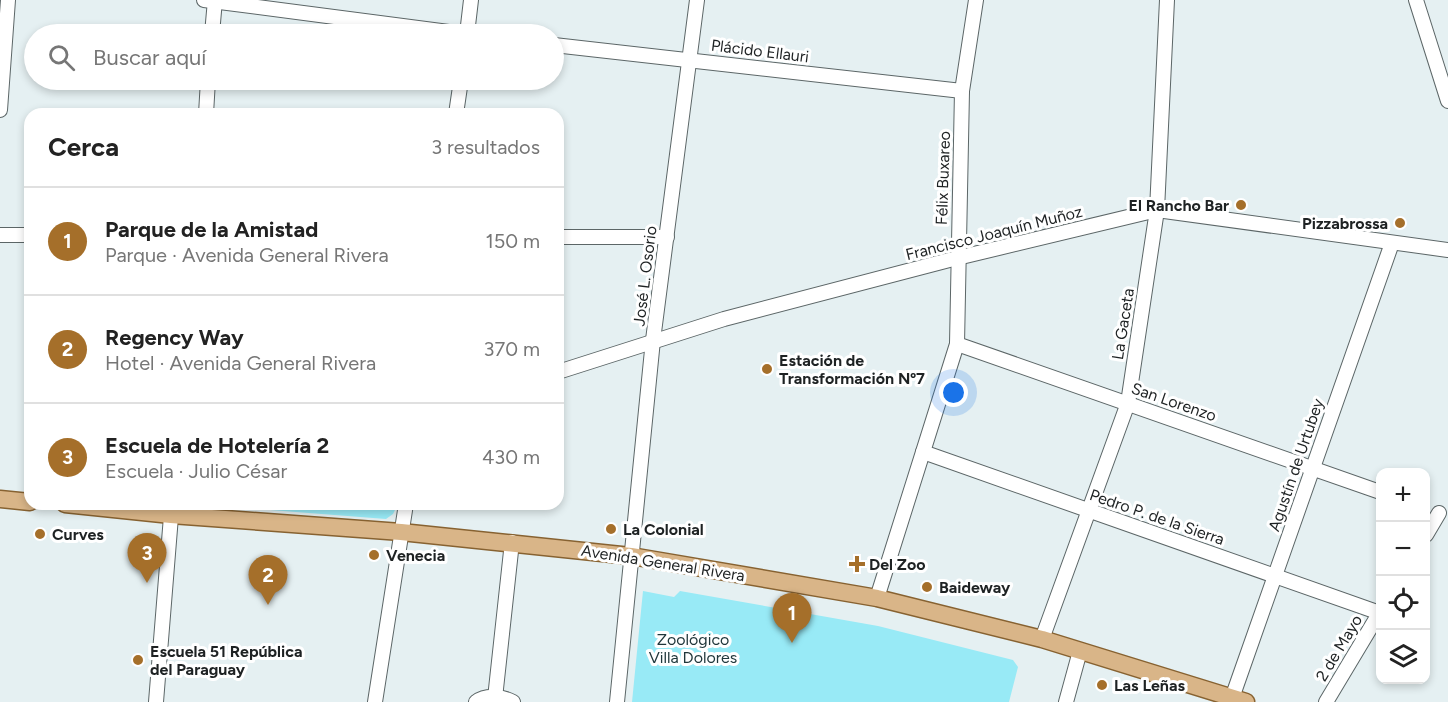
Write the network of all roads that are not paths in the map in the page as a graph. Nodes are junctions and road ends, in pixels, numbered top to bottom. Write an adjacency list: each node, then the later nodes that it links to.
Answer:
1 (8, 0): 19 (street)
2 (211, 0): 8 (street); 9 (street)
3 (471, 0): 10 (street)
4 (697, 0): 12 (street, José L. Osorio)
5 (976, 0): 15 (street, Félix Buxareo)
6 (1167, 0): 20 (street, La Gaceta)
7 (1416, 0): 16 (street)
8 (212, 24)
9 (390, 24)
10 (467, 24)
11 (564, 46): 12 (street, Plácido Ellauri)
12 (690, 60): 15 (street, Plácido Ellauri); 24 (street, José L. Osorio)
13 (207, 90): 17 (street)
14 (460, 90): 18 (street)
15 (962, 91): 27 (street, Félix Buxareo)
16 (1447, 96)
17 (206, 108)
18 (457, 108)
19 (0, 110)
20 (1157, 210): 25 (street, Francisco Joaquín Muñoz); 27 (street, Francisco Joaquín Muñoz); 31 (street, La Gaceta)
21 (0, 235): 22 (street)
22 (24, 235)
23 (564, 237): 24 (street)
24 (667, 237): 28 (street, José L. Osorio)
25 (1392, 243): 26 (street, Francisco Joaquín Muñoz); 33 (street, Agustín de Urtubey)
26 (1448, 250)
27 (957, 258): 28 (street, Francisco Joaquín Muñoz); 29 (street, Félix Buxareo)
28 (653, 340): 30 (street, Francisco Joaquín Muñoz); 45 (street, José L. Osorio)
29 (957, 344): 31 (street, San Lorenzo); 32 (street, Félix Buxareo)
30 (564, 370)
31 (1128, 403): 33 (street, San Lorenzo); 41 (street, La Gaceta)
32 (923, 452): 41 (street, Pedro P. de la Sierra); 47 (street, Félix Buxareo)
33 (1312, 467): 34 (street, San Lorenzo); 46 (street, Agustín de Urtubey)
34 (1376, 491)
35 (0, 500): 36 (main road)
36 (24, 502)
37 (172, 510): 54 (street)
38 (182, 510): 43 (main road, Avenida General Rivera)
39 (405, 510): 43 (street)
40 (1437, 510): 42 (street)
41 (1089, 511): 46 (street, Pedro P. de la Sierra); 50 (street, La Gaceta)
42 (1430, 525)
43 (401, 532): 44 (main road, Avenida General Rivera); 55 (street)
44 (512, 542): 45 (main road, Avenida General Rivera); 52 (street)
45 (631, 556): 47 (main road, Avenida General Rivera); 56 (street, José L. Osorio)
46 (1275, 576): 48 (street, Pedro P. de la Sierra); 53 (street, Agustín de Urtubey)
47 (877, 598): 50 (main road, Avenida General Rivera)
48 (1376, 611)
49 (1376, 619): 58 (street, 2 de Mayo)
50 (1042, 639): 51 (main road, Avenida General Rivera)
51 (1080, 651): 53 (main road, Avenida General Rivera); 57 (street)
52 (495, 699)
53 (1239, 700)
54 (156, 702)
55 (375, 702)
56 (616, 702)
57 (1066, 702)
58 (1326, 702)

